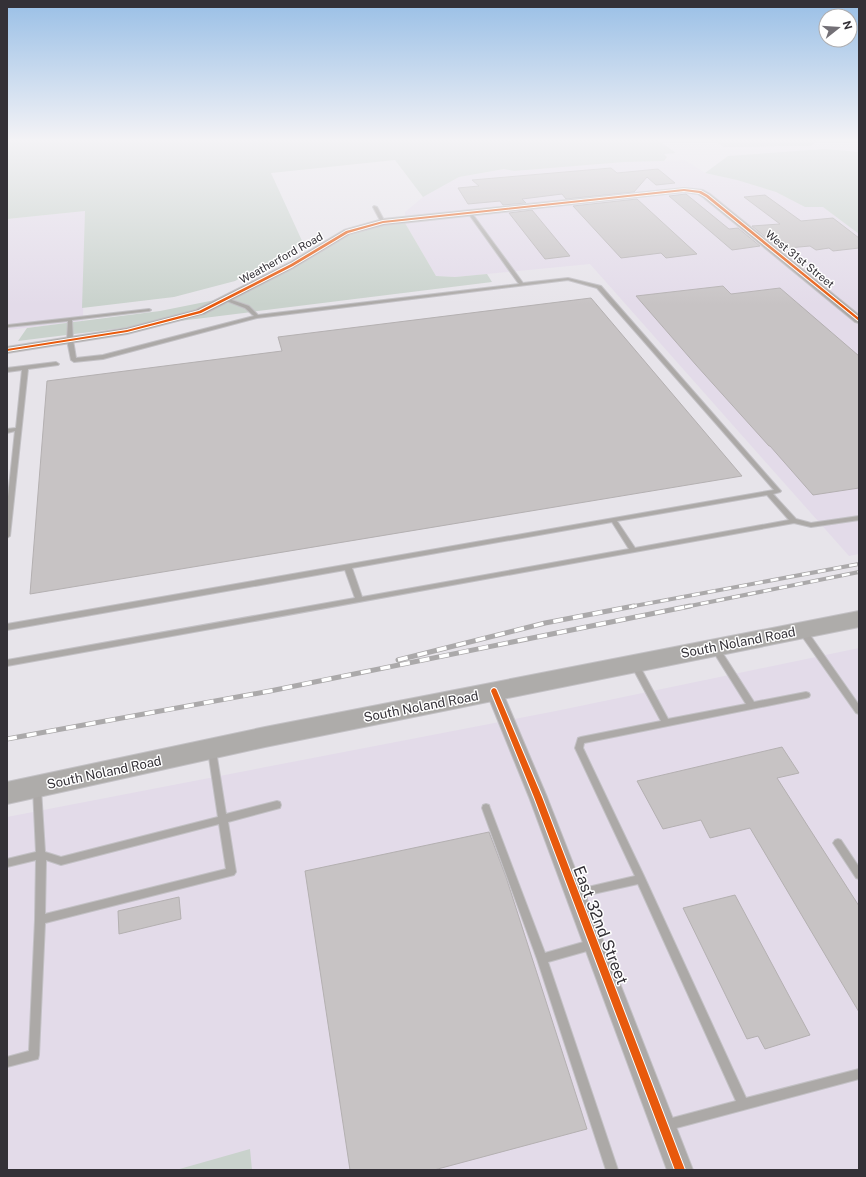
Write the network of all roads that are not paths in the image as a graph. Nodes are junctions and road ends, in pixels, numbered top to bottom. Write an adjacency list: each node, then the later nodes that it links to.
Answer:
1 (639, 195): 4 (street, Weatherford Road)
2 (705, 195): 11 (street, West 31st Street)
3 (375, 207): 5 (lane)
4 (470, 212): 5 (street, Weatherford Road); 6 (lane)
5 (383, 222): 7 (street, Weatherford Road)
6 (522, 285): 9 (lane); 20 (lane)
7 (226, 299): 9 (lane); 13 (street, Weatherford Road)
8 (149, 310): 10 (lane)
9 (257, 317): 13 (lane)
10 (70, 319): 12 (lane); 13 (lane)
11 (859, 320)
12 (8, 326)
13 (70, 340): 14 (street, Weatherford Road)
14 (7, 350)
15 (56, 364): 16 (lane)
16 (25, 368): 17 (lane); 18 (lane)
17 (7, 370)
18 (18, 429): 19 (lane); 24 (lane)
19 (7, 431)
20 (768, 492): 22 (lane); 23 (lane)
21 (859, 518): 23 (lane)
22 (614, 521): 25 (lane); 26 (lane)
23 (794, 521): 25 (lane)
24 (7, 532)
25 (633, 550): 27 (lane)
26 (348, 567): 27 (lane); 29 (lane)
27 (359, 600): 32 (lane)
28 (859, 619): 30 (main road, South Noland Road)
29 (7, 627)
30 (802, 630): 31 (main road, South Noland Road); 37 (lane)
31 (715, 647): 33 (main road, South Noland Road); 36 (lane)
32 (7, 663)
33 (634, 663): 34 (main road, South Noland Road); 38 (lane)
34 (494, 691): 39 (main road, South Noland Road); 50 (street, East 32nd Street)
35 (806, 695): 36 (lane)
36 (752, 706): 38 (lane)
37 (859, 712)
38 (666, 722): 49 (lane)
39 (212, 748): 40 (main road, South Noland Road); 44 (lane)
40 (37, 787): 41 (main road, South Noland Road); 46 (lane)
41 (7, 793)
42 (277, 805): 44 (lane)
43 (486, 808): 53 (lane)
44 (222, 820): 46 (lane); 51 (lane)
45 (838, 843): 48 (lane)
46 (41, 855): 47 (lane); 51 (lane)
47 (7, 863)
48 (859, 874)
49 (641, 879): 50 (lane); 56 (lane)
50 (575, 894): 52 (street, East 32nd Street)
51 (40, 920): 54 (lane)
52 (594, 944): 53 (lane); 57 (street, East 32nd Street)
53 (542, 959): 58 (lane)
54 (7, 1062)
55 (859, 1074): 56 (lane)
56 (743, 1104): 57 (lane)
57 (663, 1126): 59 (street, East 32nd Street)
58 (612, 1170)
59 (680, 1170)

